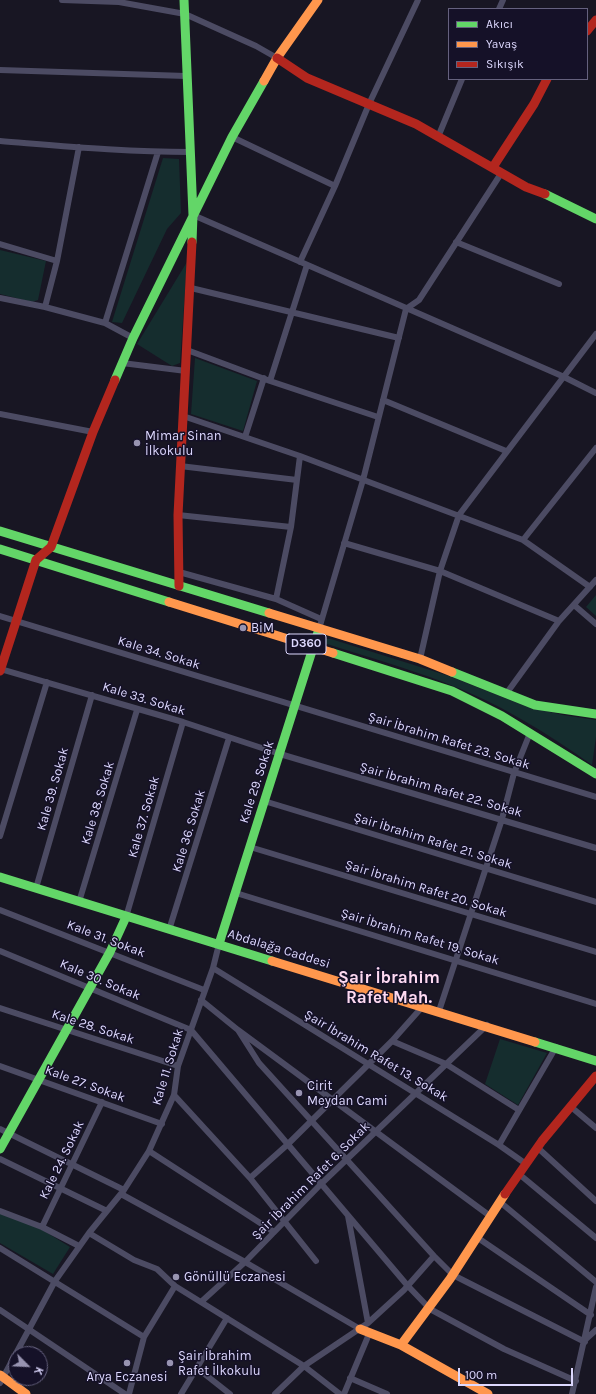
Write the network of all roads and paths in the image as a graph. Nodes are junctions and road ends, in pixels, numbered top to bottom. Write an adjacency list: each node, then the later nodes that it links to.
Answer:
1 (62, 0): 2 (street)
2 (78, 0): 6 (street)
3 (184, 0): 6 (street)
4 (318, 0): 9 (street)
5 (418, 0): 14 (street)
6 (185, 14): 9 (street); 11 (street)
7 (596, 20): 8 (street)
8 (588, 30)
9 (277, 58): 14 (street); 15 (street)
10 (0, 70): 11 (street)
11 (186, 76): 20 (street)
12 (462, 80): 16 (street)
13 (546, 80): 21 (street)
14 (369, 104): 16 (street); 23 (street)
15 (232, 137): 23 (street); 24 (street)
16 (438, 137): 21 (street)
17 (0, 141): 18 (street)
18 (79, 148): 19 (street); 28 (street)
19 (158, 152): 20 (street); 37 (street)
20 (190, 152): 24 (street)
21 (493, 167): 22 (street)
22 (502, 172): 25 (street); 26 (street)
23 (335, 186): 29 (street)
24 (194, 216): 29 (street); 32 (street); 39 (street)
25 (596, 219)
26 (456, 242): 31 (street); 35 (street)
27 (0, 244): 28 (street)
28 (57, 261): 34 (street)
29 (300, 262): 30 (street)
30 (307, 265): 35 (street); 36 (street)
31 (559, 284)
32 (191, 288): 36 (street); 41 (street)
33 (0, 298): 34 (street)
34 (45, 307): 37 (street)
35 (406, 309): 40 (street); 44 (street)
36 (292, 312): 40 (street); 45 (street)
37 (105, 323): 39 (street)
38 (596, 334): 44 (street)
39 (133, 338): 42 (street)
40 (399, 338): 47 (street)
41 (187, 350): 43 (street); 45 (street)
42 (122, 363): 43 (street); 51 (street)
43 (186, 371): 49 (street)
44 (562, 376): 46 (street); 54 (street)
45 (267, 380): 50 (street); 52 (street)
46 (596, 392)
47 (383, 400): 50 (street); 54 (street)
48 (0, 414): 51 (street)
49 (183, 416): 52 (street); 56 (street)
50 (378, 417): 58 (street)
51 (93, 432): 65 (street)
52 (245, 437): 55 (street)
53 (596, 448): 63 (street)
54 (506, 451): 60 (street)
55 (300, 456): 57 (street); 58 (street)
56 (180, 466): 57 (street); 59 (street)
57 (297, 480): 61 (street)
58 (363, 480): 60 (street); 64 (street)
59 (178, 515): 61 (street); 69 (street)
60 (459, 515): 63 (street); 68 (street)
61 (291, 527): 73 (street)
62 (0, 531): 65 (street, D360)
63 (523, 540): 72 (street)
64 (344, 543): 68 (street); 76 (street)
65 (51, 547): 67 (street); 71 (street, D360)
66 (0, 549): 67 (street, D360)
67 (36, 560): 78 (street); 81 (street, D360)
68 (440, 571): 77 (street); 82 (street)
69 (179, 572): 71 (street); 73 (street)
70 (596, 580): 72 (street)
71 (179, 586): 80 (street, D360)
72 (590, 587): 74 (street)
73 (276, 599): 76 (street)
74 (574, 605): 77 (street); 79 (street)
75 (0, 616): 78 (street, Kale 34. Sokak)
76 (321, 619): 80 (street)
77 (559, 620): 85 (street)
78 (17, 621): 83 (street); 87 (street, Kale 34. Sokak)
79 (596, 624)
80 (318, 629): 81 (street, Kale 29. Sokak); 82 (street, D360)
81 (315, 646): 87 (street, Kale 29. Sokak); 91 (street, D360)
82 (420, 660): 85 (street, D360)
83 (0, 670): 84 (street, Kale 33. Sokak)
84 (47, 682): 86 (street, Kale 33. Sokak); 99 (street)
85 (506, 694): 89 (street, D360)
86 (92, 695): 88 (street, Kale 33. Sokak); 104 (street, Kale 39. Sokak)
87 (295, 705): 93 (street, Kale 29. Sokak); 94 (street, Şair İbrahim Rafet 23. Sokak)
88 (137, 710): 90 (street, Kale 33. Sokak); 106 (street, Kale 38. Sokak)
89 (596, 714)
90 (183, 722): 92 (street, Kale 33. Sokak); 110 (street, Kale 37. Sokak)
91 (530, 733): 94 (street); 95 (street, D360)
92 (229, 738): 93 (street, Kale 33. Sokak); 111 (street, Kale 36. Sokak)
93 (280, 754): 97 (street, Kale 29. Sokak); 98 (street, Şair İbrahim Rafet 22. Sokak)
94 (514, 773): 96 (street, Şair İbrahim Rafet 23. Sokak); 98 (street)
95 (596, 774)
96 (596, 797)
97 (264, 801): 100 (street, Kale 29. Sokak); 102 (street, Şair İbrahim Rafet 21. Sokak)
98 (502, 819): 101 (street, Şair İbrahim Rafet 22. Sokak); 102 (street)
99 (0, 836)
100 (250, 847): 105 (street, Kale 29. Sokak); 109 (street, Şair İbrahim Rafet 20. Sokak)
101 (596, 848)
102 (486, 868): 107 (street, Şair İbrahim Rafet 21. Sokak); 109 (street)
103 (0, 877): 104 (street, Abdalağa Caddesi)
104 (36, 888): 106 (street, Abdalağa Caddesi)
105 (236, 893): 112 (street, Kale 29. Sokak); 116 (street, Şair İbrahim Rafet 19. Sokak)
106 (79, 902): 110 (street, Abdalağa Caddesi)
107 (596, 902)
108 (0, 910): 114 (street, Kale 31. Sokak)
109 (470, 914): 115 (street, Şair İbrahim Rafet 20. Sokak); 116 (street)
110 (126, 917): 111 (street, Abdalağa Caddesi); 114 (street)
111 (169, 930): 112 (street, Abdalağa Caddesi)
112 (219, 944): 117 (street, Kale 11. Sokak); 122 (street, Abdalağa Caddesi)
113 (0, 951): 118 (street, Kale 30. Sokak)
114 (110, 952): 118 (street); 119 (street, Kale 31. Sokak)
115 (596, 952)
116 (456, 960): 121 (street, Şair İbrahim Rafet 19. Sokak); 124 (street)
117 (213, 968): 119 (street, Kale 11. Sokak); 133 (street, Şair İbrahim Rafet 13. Sokak)
118 (90, 988): 126 (street); 127 (street, Kale 30. Sokak)
119 (204, 990): 120 (street, Kale 11. Sokak)
120 (201, 1000): 127 (street, Kale 11. Sokak); 128 (street)
121 (596, 1004)
122 (423, 1006): 124 (street, Abdalağa Caddesi); 129 (street)
123 (0, 1008): 126 (street, Kale 28. Sokak)
124 (439, 1010): 125 (street, Abdalağa Caddesi)
125 (487, 1025): 130 (street, Abdalağa Caddesi); 132 (street, Şair İbrahim Rafet 6. Sokak)
126 (65, 1030): 135 (street, Kale 28. Sokak); 137 (street)
127 (191, 1030): 135 (street, Kale 11. Sokak); 149 (street)
128 (238, 1030): 140 (street); 144 (street)
129 (392, 1041): 132 (street); 133 (street)
130 (556, 1047): 131 (street, Abdalağa Caddesi); 143 (street)
131 (596, 1061)
132 (446, 1064): 138 (street, Şair İbrahim Rafet 6. Sokak); 143 (street)
133 (368, 1065): 138 (street, Şair İbrahim Rafet 13. Sokak); 140 (street)
134 (0, 1066): 137 (street, Kale 27. Sokak)
135 (178, 1066): 139 (street, Kale 11. Sokak)
136 (596, 1076): 142 (street)
137 (38, 1079): 141 (street, Kale 27. Sokak); 147 (street)
138 (417, 1093): 148 (street, Şair İbrahim Rafet 6. Sokak); 150 (street, Şair İbrahim Rafet 13. Sokak)
139 (174, 1095): 145 (street, Kale 11. Sokak); 159 (street)
140 (333, 1098): 144 (street); 148 (street)
141 (102, 1102): 145 (street, Kale 27. Sokak); 156 (street, Kale 24. Sokak)
142 (570, 1106): 146 (street); 151 (street)
143 (519, 1110): 150 (street)
144 (312, 1120): 149 (street); 155 (street)
145 (162, 1124): 153 (street, Kale 11. Sokak)
146 (596, 1128)
147 (4, 1130): 152 (street); 156 (street)
148 (376, 1132): 155 (street, Şair İbrahim Rafet 6. Sokak); 168 (street)
149 (287, 1145): 159 (street); 160 (street)
150 (499, 1145): 157 (street, Şair İbrahim Rafet 13. Sokak)
151 (538, 1148): 157 (street); 163 (street)
152 (0, 1149)
153 (149, 1151): 162 (street, Kale 11. Sokak); 171 (street)
154 (0, 1159): 161 (street)
155 (346, 1160): 160 (street, Şair İbrahim Rafet 6. Sokak); 177 (street)
156 (72, 1164): 161 (street, Kale 24. Sokak); 162 (street)
157 (526, 1164): 158 (street)
158 (519, 1174): 164 (street); 174 (street)
159 (250, 1178): 169 (street)
160 (321, 1184): 167 (street); 169 (street, Şair İbrahim Rafet 6. Sokak)
161 (60, 1188): 166 (street); 170 (street, Kale 24. Sokak)
162 (122, 1192): 166 (street, Kale 11. Sokak); 179 (street)
163 (596, 1201)
164 (500, 1202): 168 (street); 182 (street)
165 (0, 1210): 170 (street)
166 (107, 1211): 172 (street, Kale 11. Sokak)
167 (348, 1215): 183 (street); 191 (street)
168 (490, 1216): 173 (street)
169 (284, 1222): 171 (street, Şair İbrahim Rafet 6. Sokak); 178 (street)
170 (42, 1227): 175 (street)
171 (274, 1232): 179 (street, Şair İbrahim Rafet 6. Sokak)
172 (89, 1233): 175 (street, Kale 11. Sokak); 184 (street)
173 (478, 1238): 180 (street); 189 (street)
174 (596, 1238)
175 (79, 1246): 181 (street, Kale 11. Sokak)
176 (0, 1248): 181 (street)
177 (434, 1256): 180 (street); 183 (street)
178 (316, 1261)
179 (245, 1262): 186 (street, Şair İbrahim Rafet 6. Sokak); 193 (street)
180 (453, 1275): 187 (street); 197 (street)
181 (55, 1281): 192 (street, Kale 11. Sokak); 196 (street)
182 (596, 1282)
183 (407, 1285): 187 (street); 191 (street)
184 (176, 1286): 186 (street); 196 (street)
185 (596, 1287): 189 (street)
186 (201, 1302): 190 (street)
187 (430, 1309): 198 (street); 203 (street)
188 (0, 1310): 192 (street)
189 (590, 1315): 197 (street)
190 (227, 1318): 199 (street); 200 (street)
191 (368, 1323): 193 (street)
192 (29, 1328): 202 (street, Kale 11. Sokak); 205 (street)
193 (360, 1329): 195 (street); 199 (street)
194 (596, 1330): 197 (street)
195 (369, 1334): 198 (street); 201 (street)
196 (144, 1336): 206 (street)
197 (585, 1341): 203 (street)
198 (401, 1345): 213 (street)
199 (304, 1366): 209 (street); 210 (street)
200 (197, 1368): 207 (street); 208 (street)
201 (350, 1378): 211 (street); 212 (street)
202 (1, 1379): 204 (street)
203 (576, 1381): 214 (street)
204 (26, 1394)
205 (125, 1394)
206 (129, 1394)
207 (181, 1394)
208 (230, 1394)
209 (275, 1394)
210 (340, 1394)
211 (344, 1394)
212 (387, 1394)
213 (488, 1394)
214 (572, 1394)

